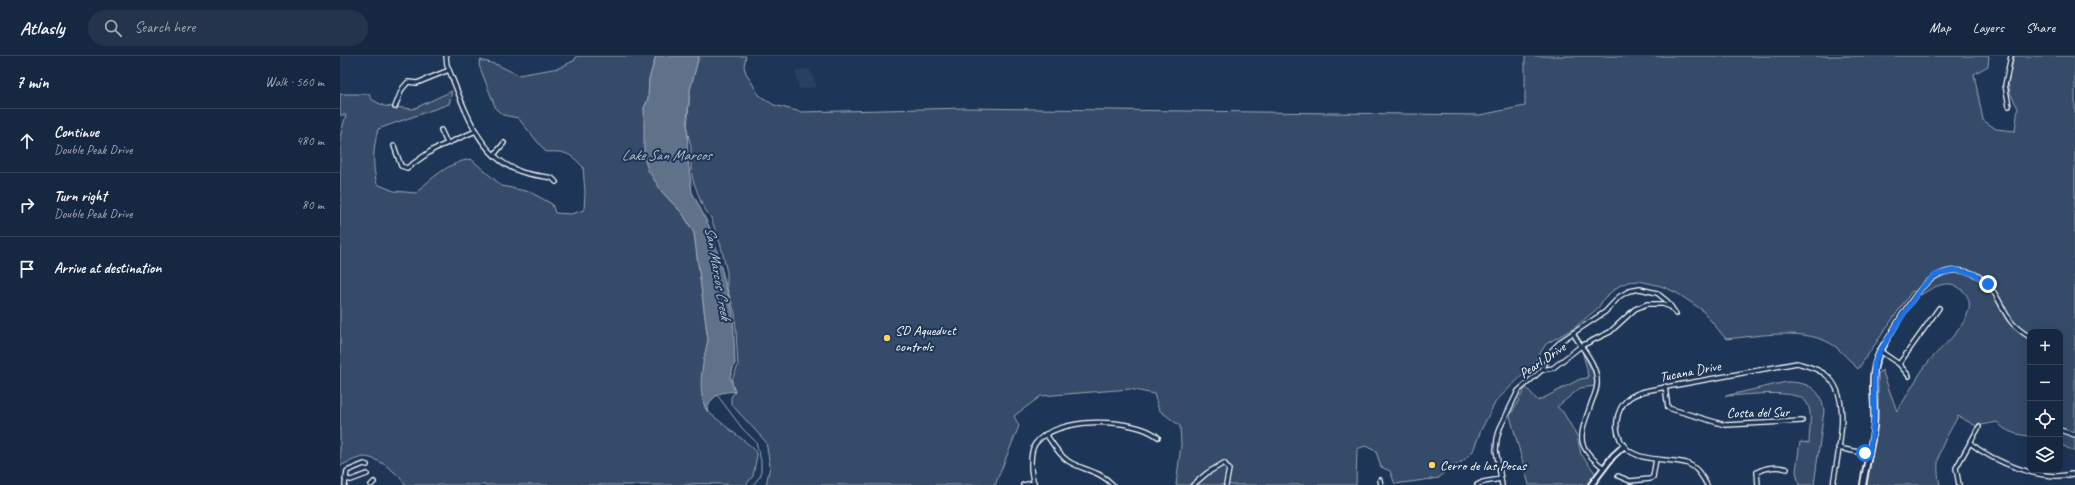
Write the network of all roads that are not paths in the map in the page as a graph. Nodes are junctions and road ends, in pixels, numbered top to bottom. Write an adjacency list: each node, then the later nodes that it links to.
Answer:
1 (446, 56): 3 (street)
2 (2011, 56): 4 (street)
3 (449, 70): 5 (street); 7 (street)
4 (2010, 106)
5 (395, 107)
6 (441, 130): 8 (street)
7 (476, 130): 8 (street); 11 (street)
8 (447, 143): 10 (street)
9 (504, 143): 11 (street)
10 (394, 146)
11 (494, 155): 12 (street)
12 (556, 182)
13 (1671, 307): 15 (street); 16 (street); 19 (street, Pearl Drive)
14 (1939, 308): 21 (street)
15 (1676, 314)
16 (1573, 333): 19 (street); 22 (street)
17 (2027, 335): 18 (street)
18 (1884, 345): 20 (street)
19 (1581, 346): 22 (street, Pearl Drive); 37 (street)
20 (1880, 351): 21 (street); 34 (street)
21 (1899, 364): 23 (street)
22 (1542, 370): 42 (street, Pearl Drive)
23 (1909, 376)
24 (1665, 386): 25 (street, Costa del Sur); 32 (street, Tucana Drive); 33 (street, Tucana Drive)
25 (1802, 421)
26 (1978, 427): 31 (street)
27 (2063, 431): 29 (street)
28 (1046, 434): 30 (street); 45 (street); 48 (street)
29 (2075, 435)
30 (1158, 436)
31 (1970, 443): 40 (street); 59 (street)
32 (1624, 446): 35 (street); 37 (street)
33 (1838, 448): 34 (street); 57 (street, Tucana Drive)
34 (1869, 454): 58 (street)
35 (1656, 459): 41 (street); 55 (street)
36 (367, 465): 43 (street)
37 (1604, 468): 54 (street)
38 (1788, 469): 56 (street)
39 (367, 474): 43 (street)
40 (2072, 474)
41 (1618, 476)
42 (1501, 479): 52 (street); 53 (street, Pearl Drive)
43 (345, 480): 46 (street)
44 (1380, 480): 51 (street)
45 (1034, 484): 47 (street)
46 (345, 485)
47 (1023, 485)
48 (1113, 485)
49 (1193, 485): 50 (street)
50 (1226, 485)
51 (1381, 485)
52 (1477, 485)
53 (1502, 485)
54 (1591, 485)
55 (1707, 485)
56 (1758, 485)
57 (1833, 485)
58 (1863, 485)
59 (1959, 485)

